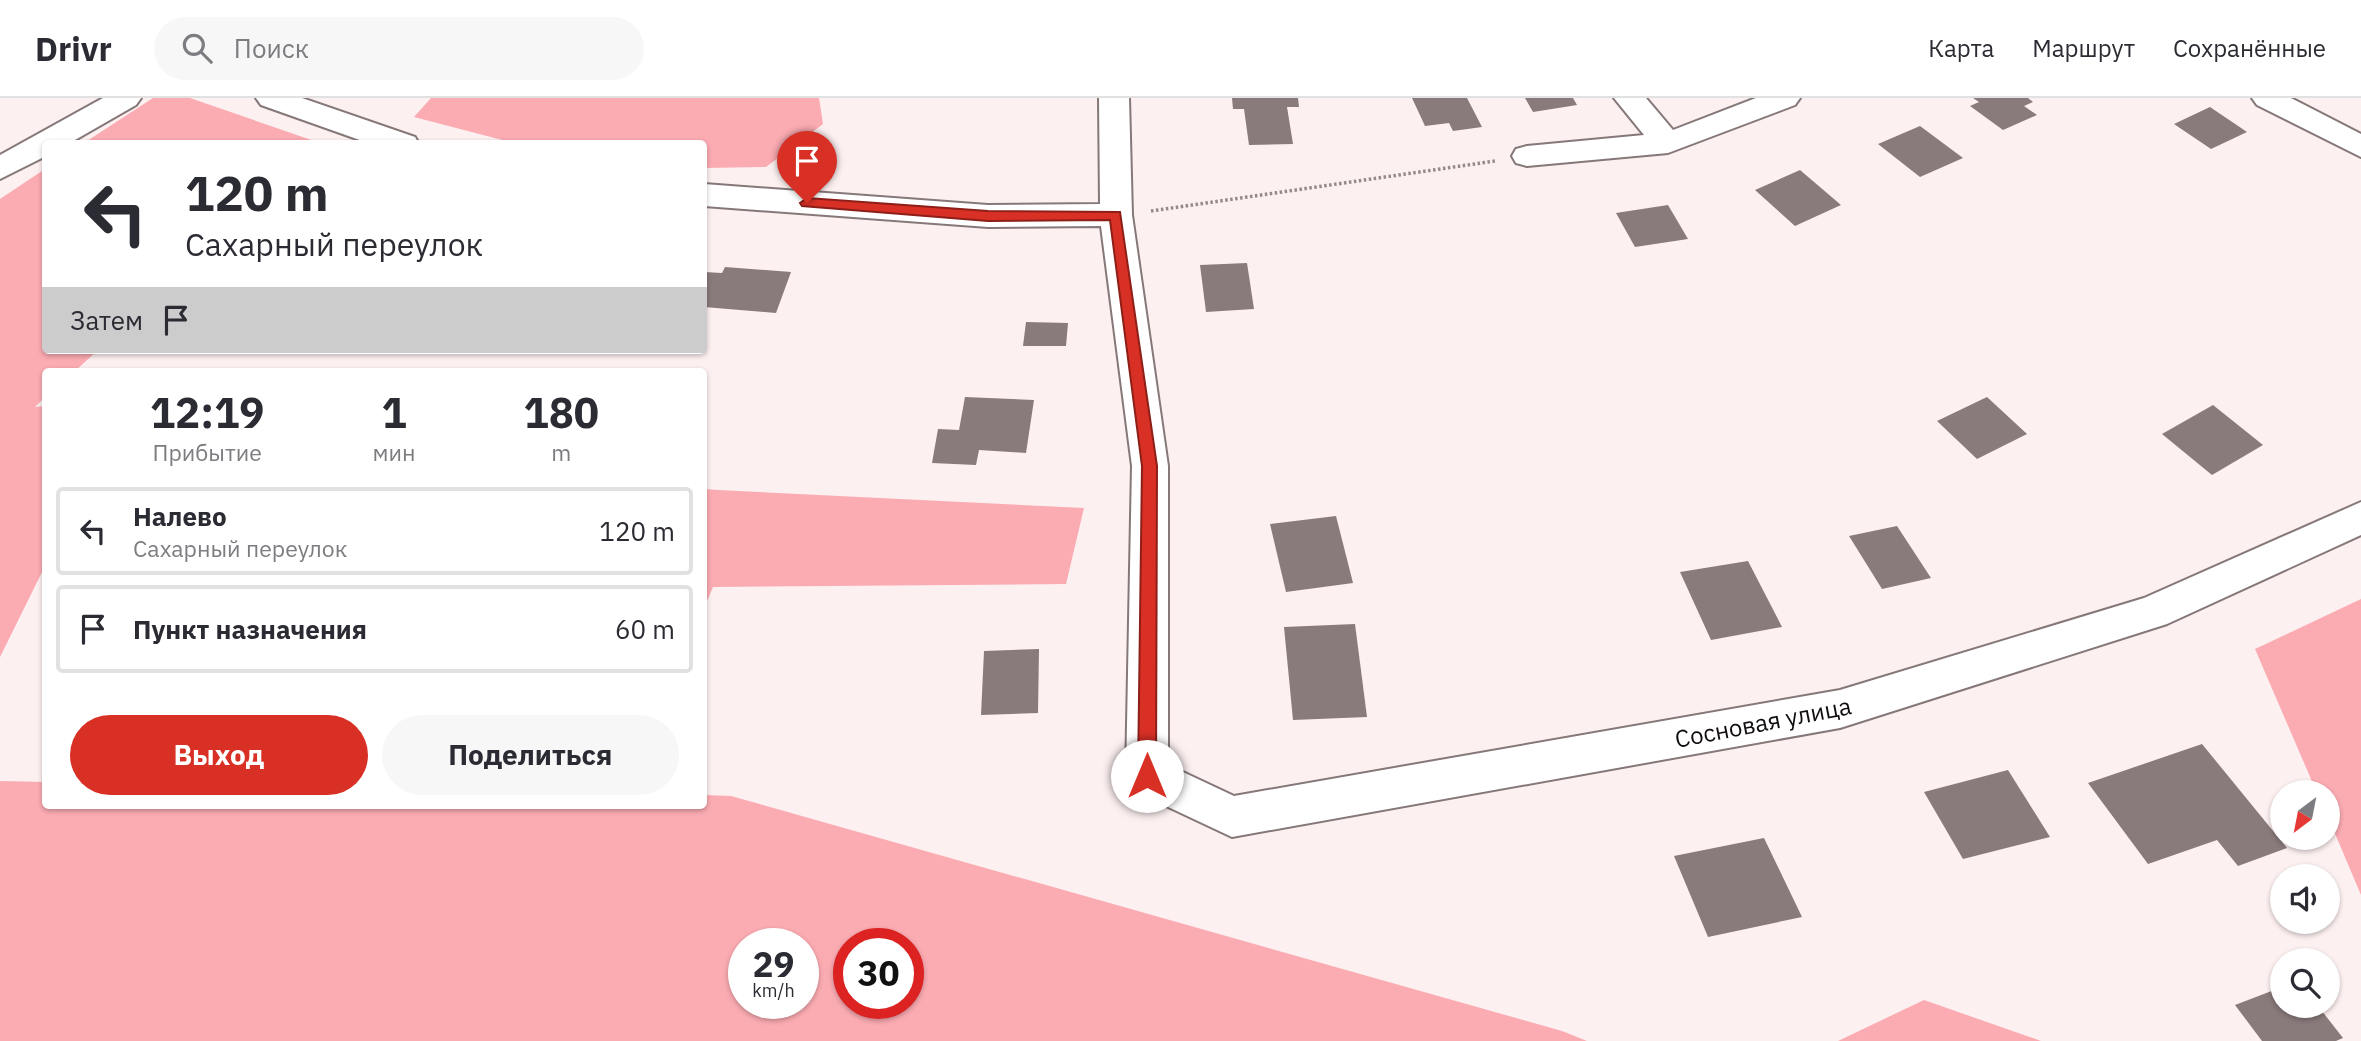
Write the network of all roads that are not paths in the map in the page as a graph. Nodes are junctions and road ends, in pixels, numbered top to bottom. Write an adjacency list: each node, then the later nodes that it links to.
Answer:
1 (126, 98): 7 (street)
2 (271, 98): 8 (street)
3 (1114, 98): 15 (street)
4 (1629, 98): 9 (street)
5 (1785, 98): 9 (street)
6 (2267, 98): 11 (street)
7 (50, 140)
8 (392, 140)
9 (1668, 143): 12 (street)
10 (42, 145): 13 (street)
11 (2361, 148)
12 (1527, 156)
13 (0, 168)
14 (707, 195): 15 (street)
15 (1116, 215): 16 (street, Сосновая улица)
16 (2361, 519)

